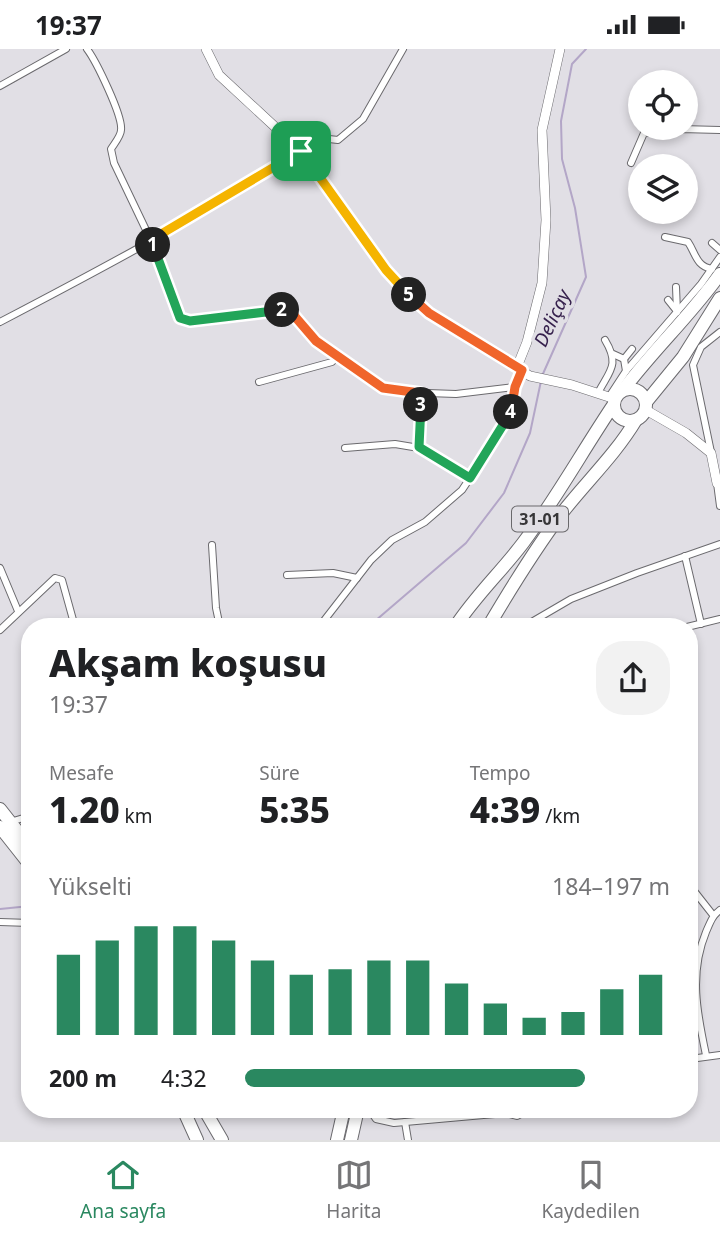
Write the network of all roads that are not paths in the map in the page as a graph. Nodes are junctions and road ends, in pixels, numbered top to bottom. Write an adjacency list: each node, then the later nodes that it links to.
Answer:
1 (66, 49): 6 (street)
2 (88, 49): 11 (street)
3 (206, 49): 8 (street)
4 (403, 49): 8 (street)
5 (560, 49): 27 (street)
6 (0, 86)
7 (720, 130): 9 (street)
8 (301, 151): 11 (street); 27 (street)
9 (635, 154)
10 (665, 237): 15 (street)
11 (151, 240): 20 (street); 25 (street)
12 (712, 243): 13 (street)
13 (720, 250)
14 (720, 257): 15 (street)
15 (716, 272): 19 (street); 31 (highway)
16 (676, 288): 19 (street)
17 (720, 298): 35 (highway)
18 (668, 300): 19 (street)
19 (676, 311): 28 (street)
20 (0, 322)
21 (720, 332): 39 (street)
22 (605, 340): 24 (street)
23 (632, 349): 26 (street)
24 (613, 353): 26 (street); 33 (street)
25 (337, 356): 29 (street); 32 (street)
26 (624, 359): 28 (street)
27 (523, 371): 30 (street); 33 (street)
28 (626, 371): 34 (street)
29 (259, 382)
30 (515, 387): 32 (street); 40 (street)
31 (624, 389): 34 (highway); 35 (highway)
32 (420, 393): 37 (street)
33 (598, 394): 34 (street)
34 (612, 400): 36 (highway); 53 (highway, 31-01)
35 (646, 406): 36 (highway); 39 (street)
36 (636, 420): 54 (highway, 31-01)
37 (419, 447): 38 (street); 40 (street)
38 (345, 448)
39 (711, 453): 41 (street)
40 (470, 478): 48 (street)
41 (718, 483): 42 (street)
42 (720, 506)
43 (720, 544): 45 (street)
44 (212, 545): 51 (street)
45 (685, 556): 55 (street); 57 (street)
46 (0, 568): 49 (street)
47 (287, 575): 48 (street)
48 (357, 578): 52 (street)
49 (18, 611): 50 (street); 59 (street)
50 (73, 618)
51 (218, 618)
52 (326, 618)
53 (462, 618)
54 (493, 618)
55 (538, 618)
56 (720, 619): 57 (street)
57 (701, 624): 58 (street)
58 (698, 625)
59 (0, 630)
60 (0, 809): 61 (highway)
61 (5, 824): 62 (highway); 63 (highway)
62 (21, 839)
63 (21, 850)
64 (698, 896): 66 (street)
65 (720, 910): 66 (street)
66 (713, 915): 69 (street)
67 (0, 922): 68 (street)
68 (21, 923)
69 (698, 956)
70 (698, 1016): 71 (street)
71 (706, 1055): 72 (street); 73 (street)
72 (720, 1055)
73 (698, 1057)
74 (187, 1118): 81 (highway)
75 (209, 1118): 82 (highway)
76 (342, 1118): 83 (highway)
77 (356, 1118): 84 (highway)
78 (375, 1118): 80 (street)
79 (450, 1118): 80 (street)
80 (405, 1122): 85 (street)
81 (197, 1140)
82 (222, 1140)
83 (337, 1140)
84 (351, 1140)
85 (408, 1140)

